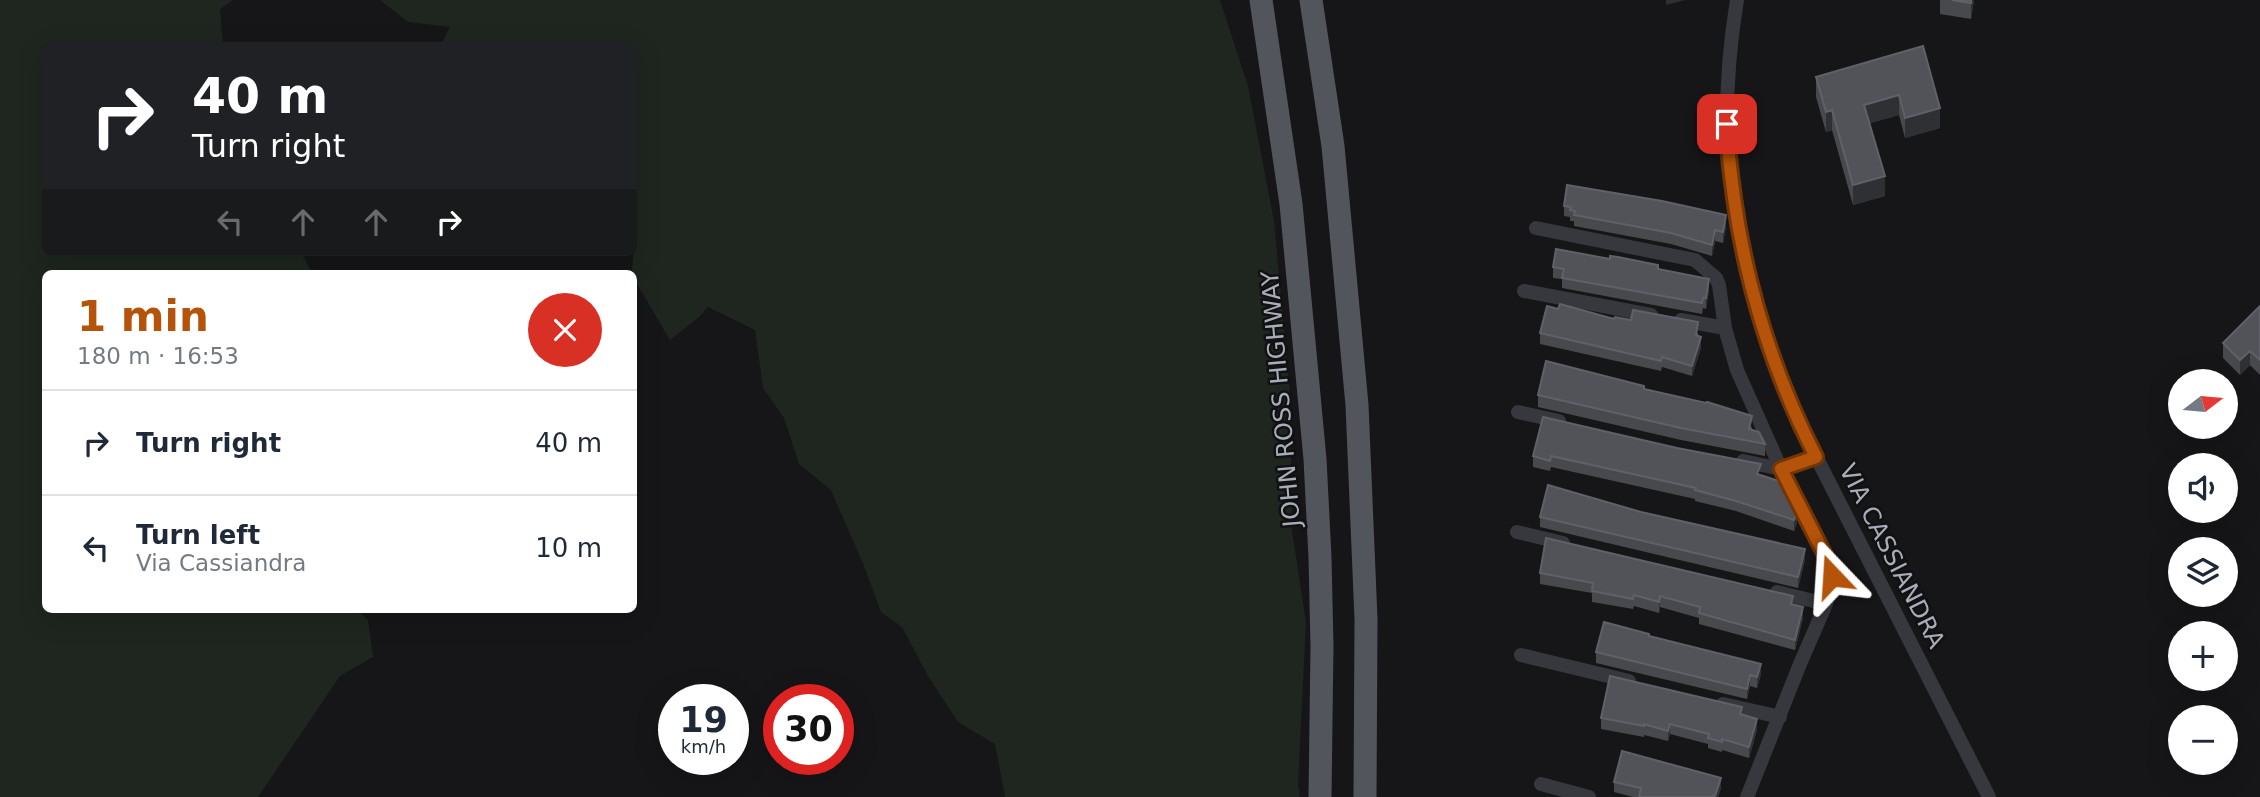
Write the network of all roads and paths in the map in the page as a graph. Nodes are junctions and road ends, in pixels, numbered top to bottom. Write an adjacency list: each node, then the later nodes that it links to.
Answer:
1 (1261, 0): 21 (main road, JOHN ROSS HIGHWAY)
2 (1311, 0): 22 (main road)
3 (1737, 0): 9 (street, VIA CASSIANDRA)
4 (1536, 228): 6 (street)
5 (1524, 291): 6 (street)
6 (1725, 328): 11 (street)
7 (1518, 412): 8 (street)
8 (1572, 424)
9 (1816, 457): 11 (street); 25 (street, VIA CASSIANDRA)
10 (1730, 459): 11 (street)
11 (1781, 469): 15 (street)
12 (1517, 532): 13 (street)
13 (1571, 545)
14 (1759, 588): 15 (street)
15 (1826, 604): 19 (street)
16 (1521, 655): 17 (street)
17 (1637, 683)
18 (1715, 702): 19 (street)
19 (1780, 718): 24 (street)
20 (1541, 784): 23 (street)
21 (1320, 797)
22 (1365, 797)
23 (1589, 797)
24 (1747, 797)
25 (1989, 797)

